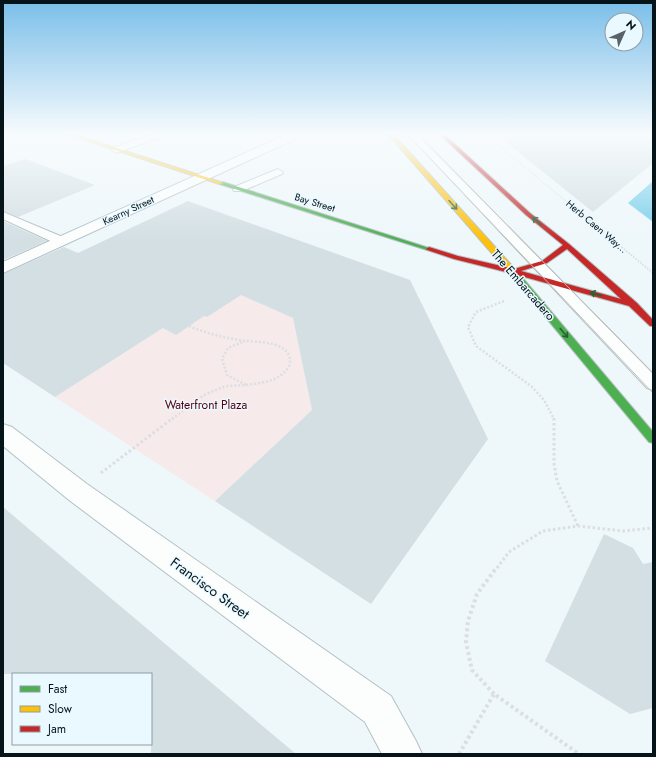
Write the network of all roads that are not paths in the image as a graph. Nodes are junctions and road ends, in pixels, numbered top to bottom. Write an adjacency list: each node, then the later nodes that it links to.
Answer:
1 (176, 169): 7 (main road, Bay Street)
2 (217, 169): 7 (street, Kearny Street)
3 (421, 169): 14 (main road, The Embarcadero, one-way to 14)
4 (446, 169): 12 (lane, The Embarcadero)
5 (479, 169): 11 (main road, one-way to 5)
6 (278, 172): 8 (lane)
7 (200, 177): 8 (main road, Bay Street); 10 (street, Kearny Street)
8 (238, 189): 14 (main road, Bay Street)
9 (3, 216): 10 (lane)
10 (61, 241): 13 (street, Kearny Street)
11 (567, 245): 12 (main road); 16 (main road)
12 (540, 266): 14 (main road); 15 (lane, The Embarcadero)
13 (3, 268)
14 (512, 271): 15 (main road, Bay Street); 20 (main road, The Embarcadero, one-way to 20)
15 (557, 283): 16 (main road, Bay Street, one-way to 15); 18 (lane, The Embarcadero)
16 (634, 305): 17 (main road)
17 (653, 324)
18 (653, 384)
19 (3, 433): 21 (street, Francisco Street)
20 (653, 439)
21 (403, 754)

